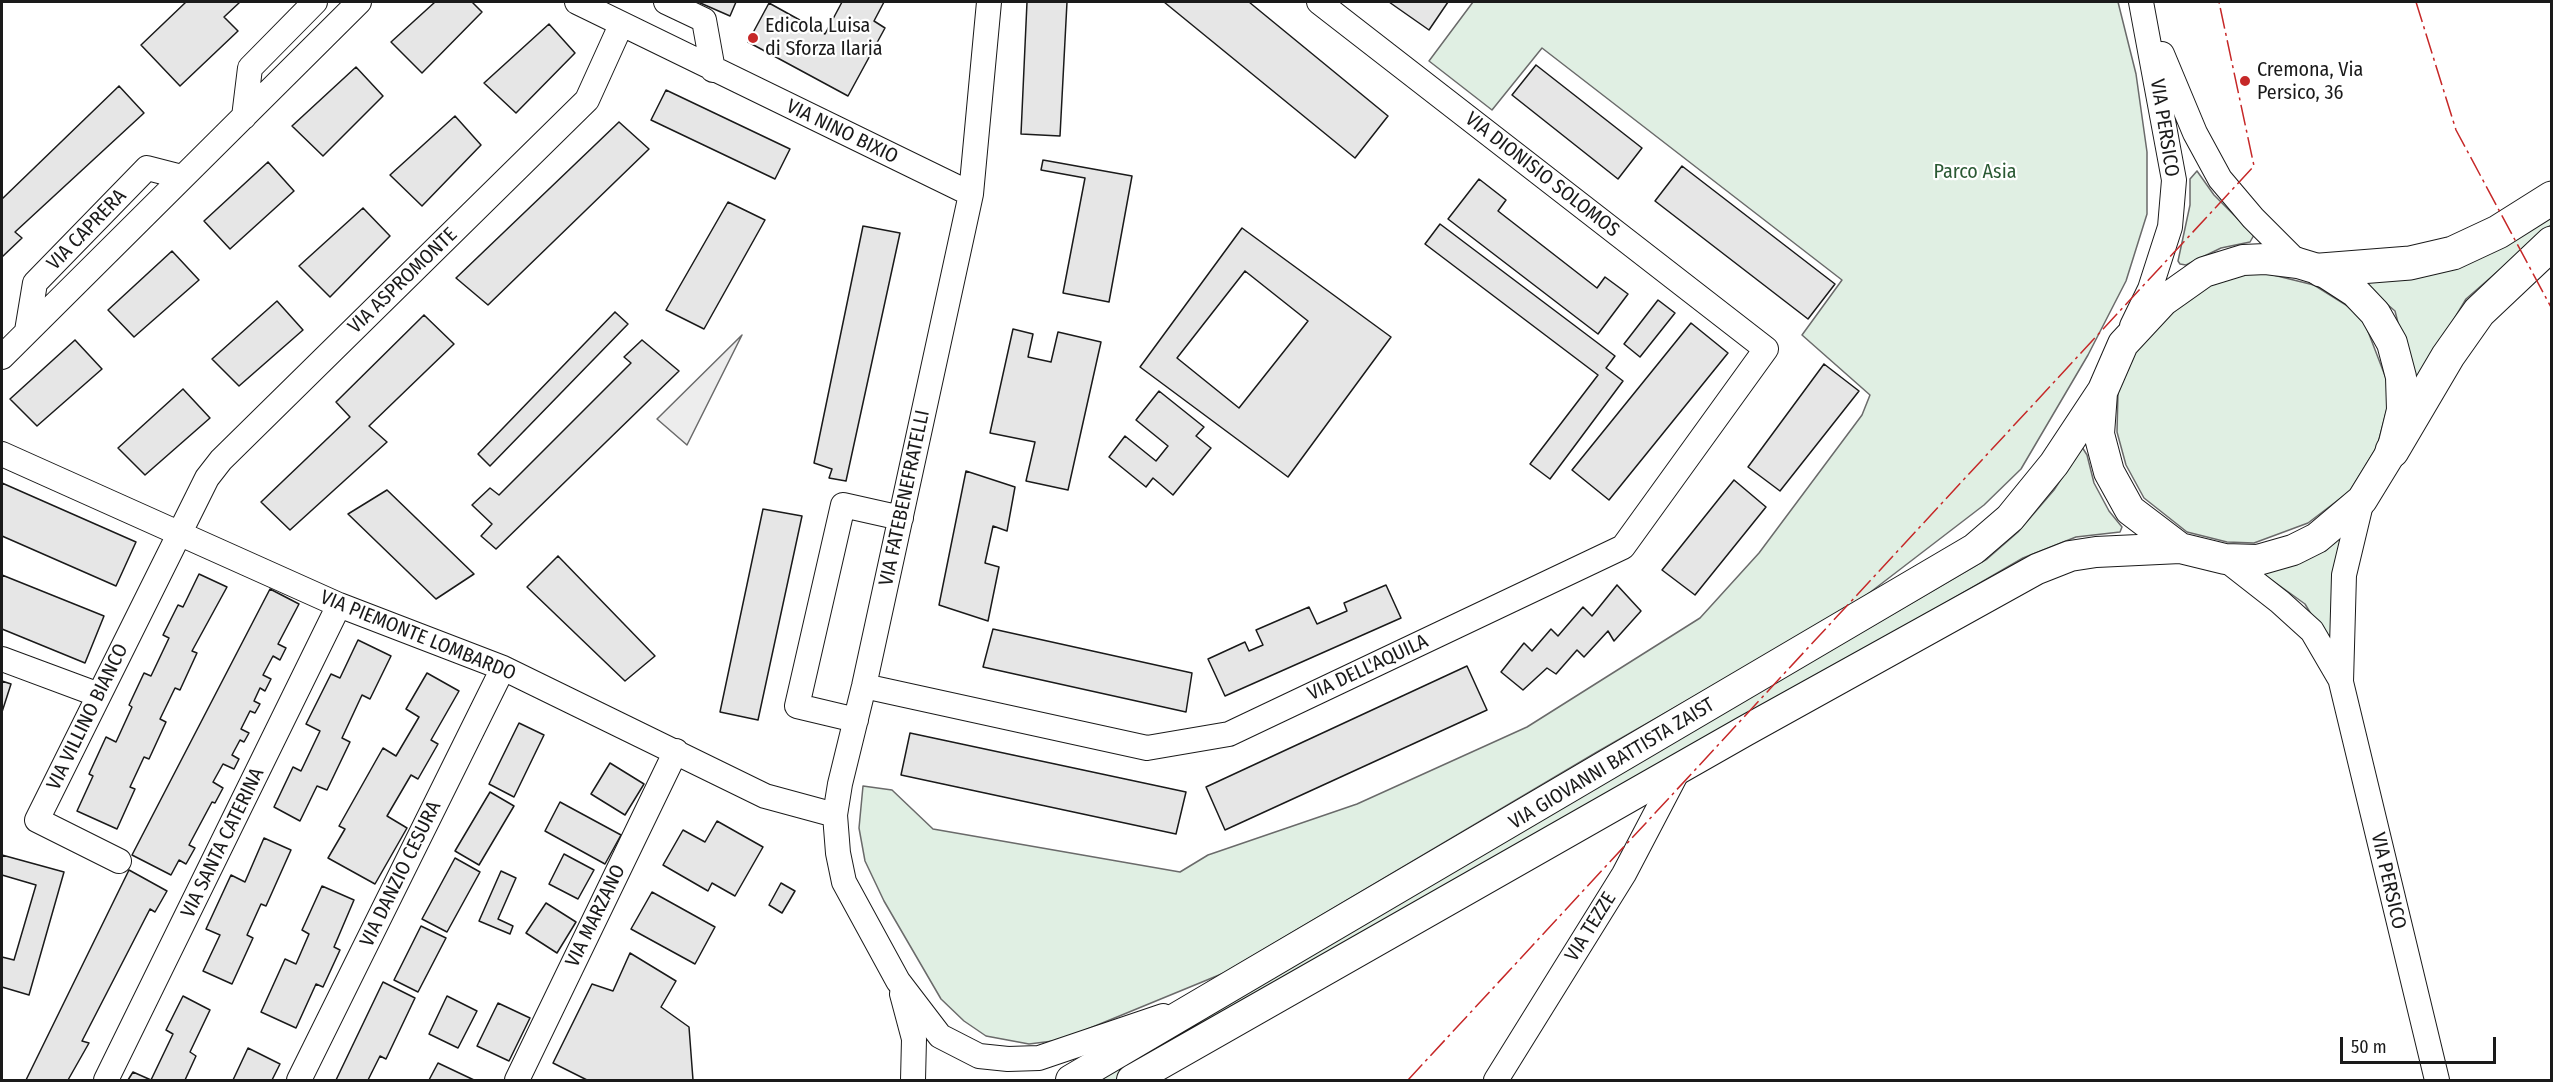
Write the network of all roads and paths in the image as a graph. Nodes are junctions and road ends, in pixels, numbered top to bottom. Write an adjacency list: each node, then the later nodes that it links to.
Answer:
1 (315, 2): 10 (street)
2 (359, 2): 10 (street, VIA CAPRERA)
3 (577, 2): 8 (street, VIA NINO BIXIO)
4 (666, 2): 9 (street)
5 (988, 2): 11 (street, VIA FATEBENEFRATELLI)
6 (1319, 2): 16 (street, VIA DIONISIO SOLOMOS)
7 (2142, 6): 14 (street, VIA PERSICO); 15 (street, VIA PERSICO)
8 (621, 25): 9 (street, VIA NINO BIXIO); 23 (street, VIA ASPROMONTE)
9 (713, 70): 11 (street, VIA NINO BIXIO)
10 (244, 117): 17 (street, VIA CAPRERA)
11 (970, 194): 22 (street, VIA FATEBENEFRATELLI)
12 (2552, 198): 14 (highway, VIA GIOVANNI BATTISTA ZAIST)
13 (2552, 243): 19 (highway, VIA GIOVANNI BATTISTA ZAIST)
14 (2309, 266): 15 (main road, VIA GIOVANNI BATTISTA ZAIST); 19 (main road, VIA GIOVANNI BATTISTA ZAIST)
15 (2123, 344): 18 (main road, VIA GIOVANNI BATTISTA ZAIST)
16 (1766, 349): 30 (street, VIA DELL'AQUILA)
17 (2, 357)
18 (2103, 390): 24 (main road, VIA GIOVANNI BATTISTA ZAIST); 38 (main road, VIA GIOVANNI BATTISTA ZAIST)
19 (2392, 451): 21 (main road, VIA GIOVANNI BATTISTA ZAIST)
20 (2, 454): 23 (street, VIA PIEMONTE LOMBARDO)
21 (2362, 500): 25 (main road, VIA GIOVANNI BATTISTA ZAIST); 29 (street, VIA PERSICO)
22 (901, 518): 30 (street, VIA FATEBENEFRATELLI); 32 (street)
23 (178, 532): 26 (street, VIA PIEMONTE LOMBARDO); 31 (street, VIA VILLINO BIANCO)
24 (2180, 548): 25 (main road, VIA GIOVANNI BATTISTA ZAIST); 34 (main road, VIA GIOVANNI BATTISTA ZAIST)
25 (2225, 559): 29 (street, VIA PERSICO)
26 (339, 605): 28 (street, VIA PIEMONTE LOMBARDO); 39 (street, VIA SANTA CATERINA)
27 (2, 659): 31 (street)
28 (503, 668): 33 (street, VIA PIEMONTE LOMBARDO); 40 (street, VIA DANZIO CESURA)
29 (2342, 681): 46 (street, VIA PERSICO)
30 (864, 686): 32 (street, VIA FATEBENEFRATELLI)
31 (99, 695): 36 (street, VIA VILLINO BIANCO)
32 (856, 720): 35 (street, VIA FATEBENEFRATELLI)
33 (676, 751): 35 (street, VIA PIEMONTE LOMBARDO); 41 (street, VIA MARZANO)
34 (1678, 769): 44 (main road, VIA GIOVANNI BATTISTA ZAIST); 45 (street, VIA TEZZE)
35 (835, 815): 37 (street, VIA FATEBENEFRATELLI)
36 (119, 861)
37 (898, 981): 38 (street, VIA FATEBENEFRATELLI); 42 (street, VIA FATEBENEFRATELLI)
38 (1214, 998): 43 (main road, VIA GIOVANNI BATTISTA ZAIST)
39 (106, 1080)
40 (299, 1080)
41 (517, 1080)
42 (913, 1080)
43 (1071, 1080)
44 (1132, 1080)
45 (1496, 1080)
46 (2437, 1080)

